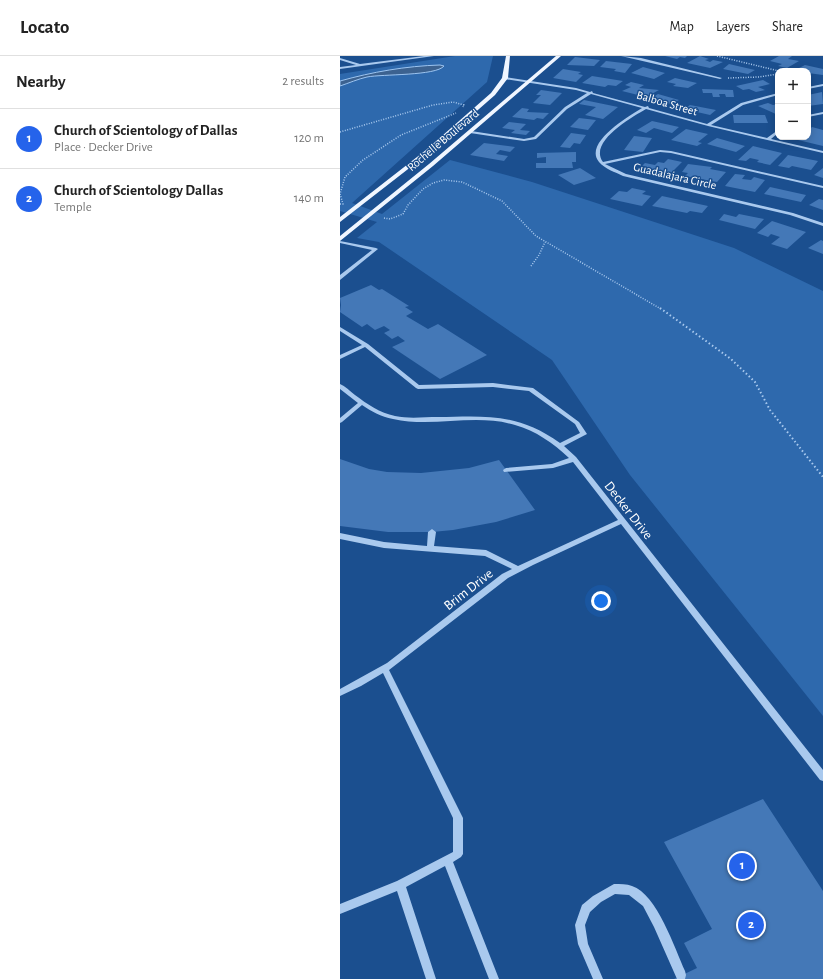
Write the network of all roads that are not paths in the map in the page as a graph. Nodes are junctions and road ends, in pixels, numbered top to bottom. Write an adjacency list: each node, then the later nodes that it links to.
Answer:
1 (432, 56): 6 (street)
2 (508, 56): 8 (main road, Rochelle Boulevard)
3 (559, 56): 10 (main road, Rochelle Boulevard)
4 (623, 56): 9 (street)
5 (340, 59): 6 (street)
6 (360, 66): 7 (street)
7 (340, 68)
8 (505, 78): 10 (street, Balboa Street); 25 (main road, Rochelle Boulevard)
9 (720, 78)
10 (530, 81): 13 (street, Balboa Street); 19 (main road, Rochelle Boulevard)
11 (823, 85): 12 (street)
12 (811, 87)
13 (592, 92): 15 (street, Balboa Street); 19 (street)
14 (775, 95): 18 (street)
15 (647, 107): 18 (street, Balboa Street); 23 (street)
16 (823, 113): 17 (street)
17 (811, 115)
18 (708, 125): 21 (street, Balboa Street)
19 (471, 132): 27 (main road, Rochelle Boulevard)
20 (775, 133): 21 (street)
21 (768, 139): 22 (street, Balboa Street)
22 (823, 152)
23 (602, 163): 24 (street); 26 (street, Guadalajara Circle)
24 (823, 187)
25 (340, 220)
26 (823, 225)
27 (340, 240): 28 (street)
28 (340, 278)
29 (340, 330): 30 (street)
30 (366, 346): 31 (street); 35 (street)
31 (340, 357)
32 (340, 386): 33 (street, Decker Drive)
33 (361, 403): 34 (street); 35 (street, Decker Drive)
34 (340, 421)
35 (561, 445): 36 (street, Decker Drive)
36 (574, 459): 37 (street); 38 (street, Decker Drive)
37 (506, 470)
38 (622, 521): 42 (street, Brim Drive); 45 (street, Decker Drive)
39 (432, 532): 41 (street)
40 (340, 536): 41 (street)
41 (430, 548): 42 (street)
42 (518, 569): 43 (street, Brim Drive)
43 (384, 668): 44 (street, Brim Drive); 46 (street)
44 (340, 693)
45 (823, 777)
46 (447, 860): 47 (street); 51 (street)
47 (400, 885): 48 (street); 50 (street)
48 (340, 909)
49 (682, 975): 52 (street)
50 (431, 979)
51 (494, 979)
52 (598, 979)

